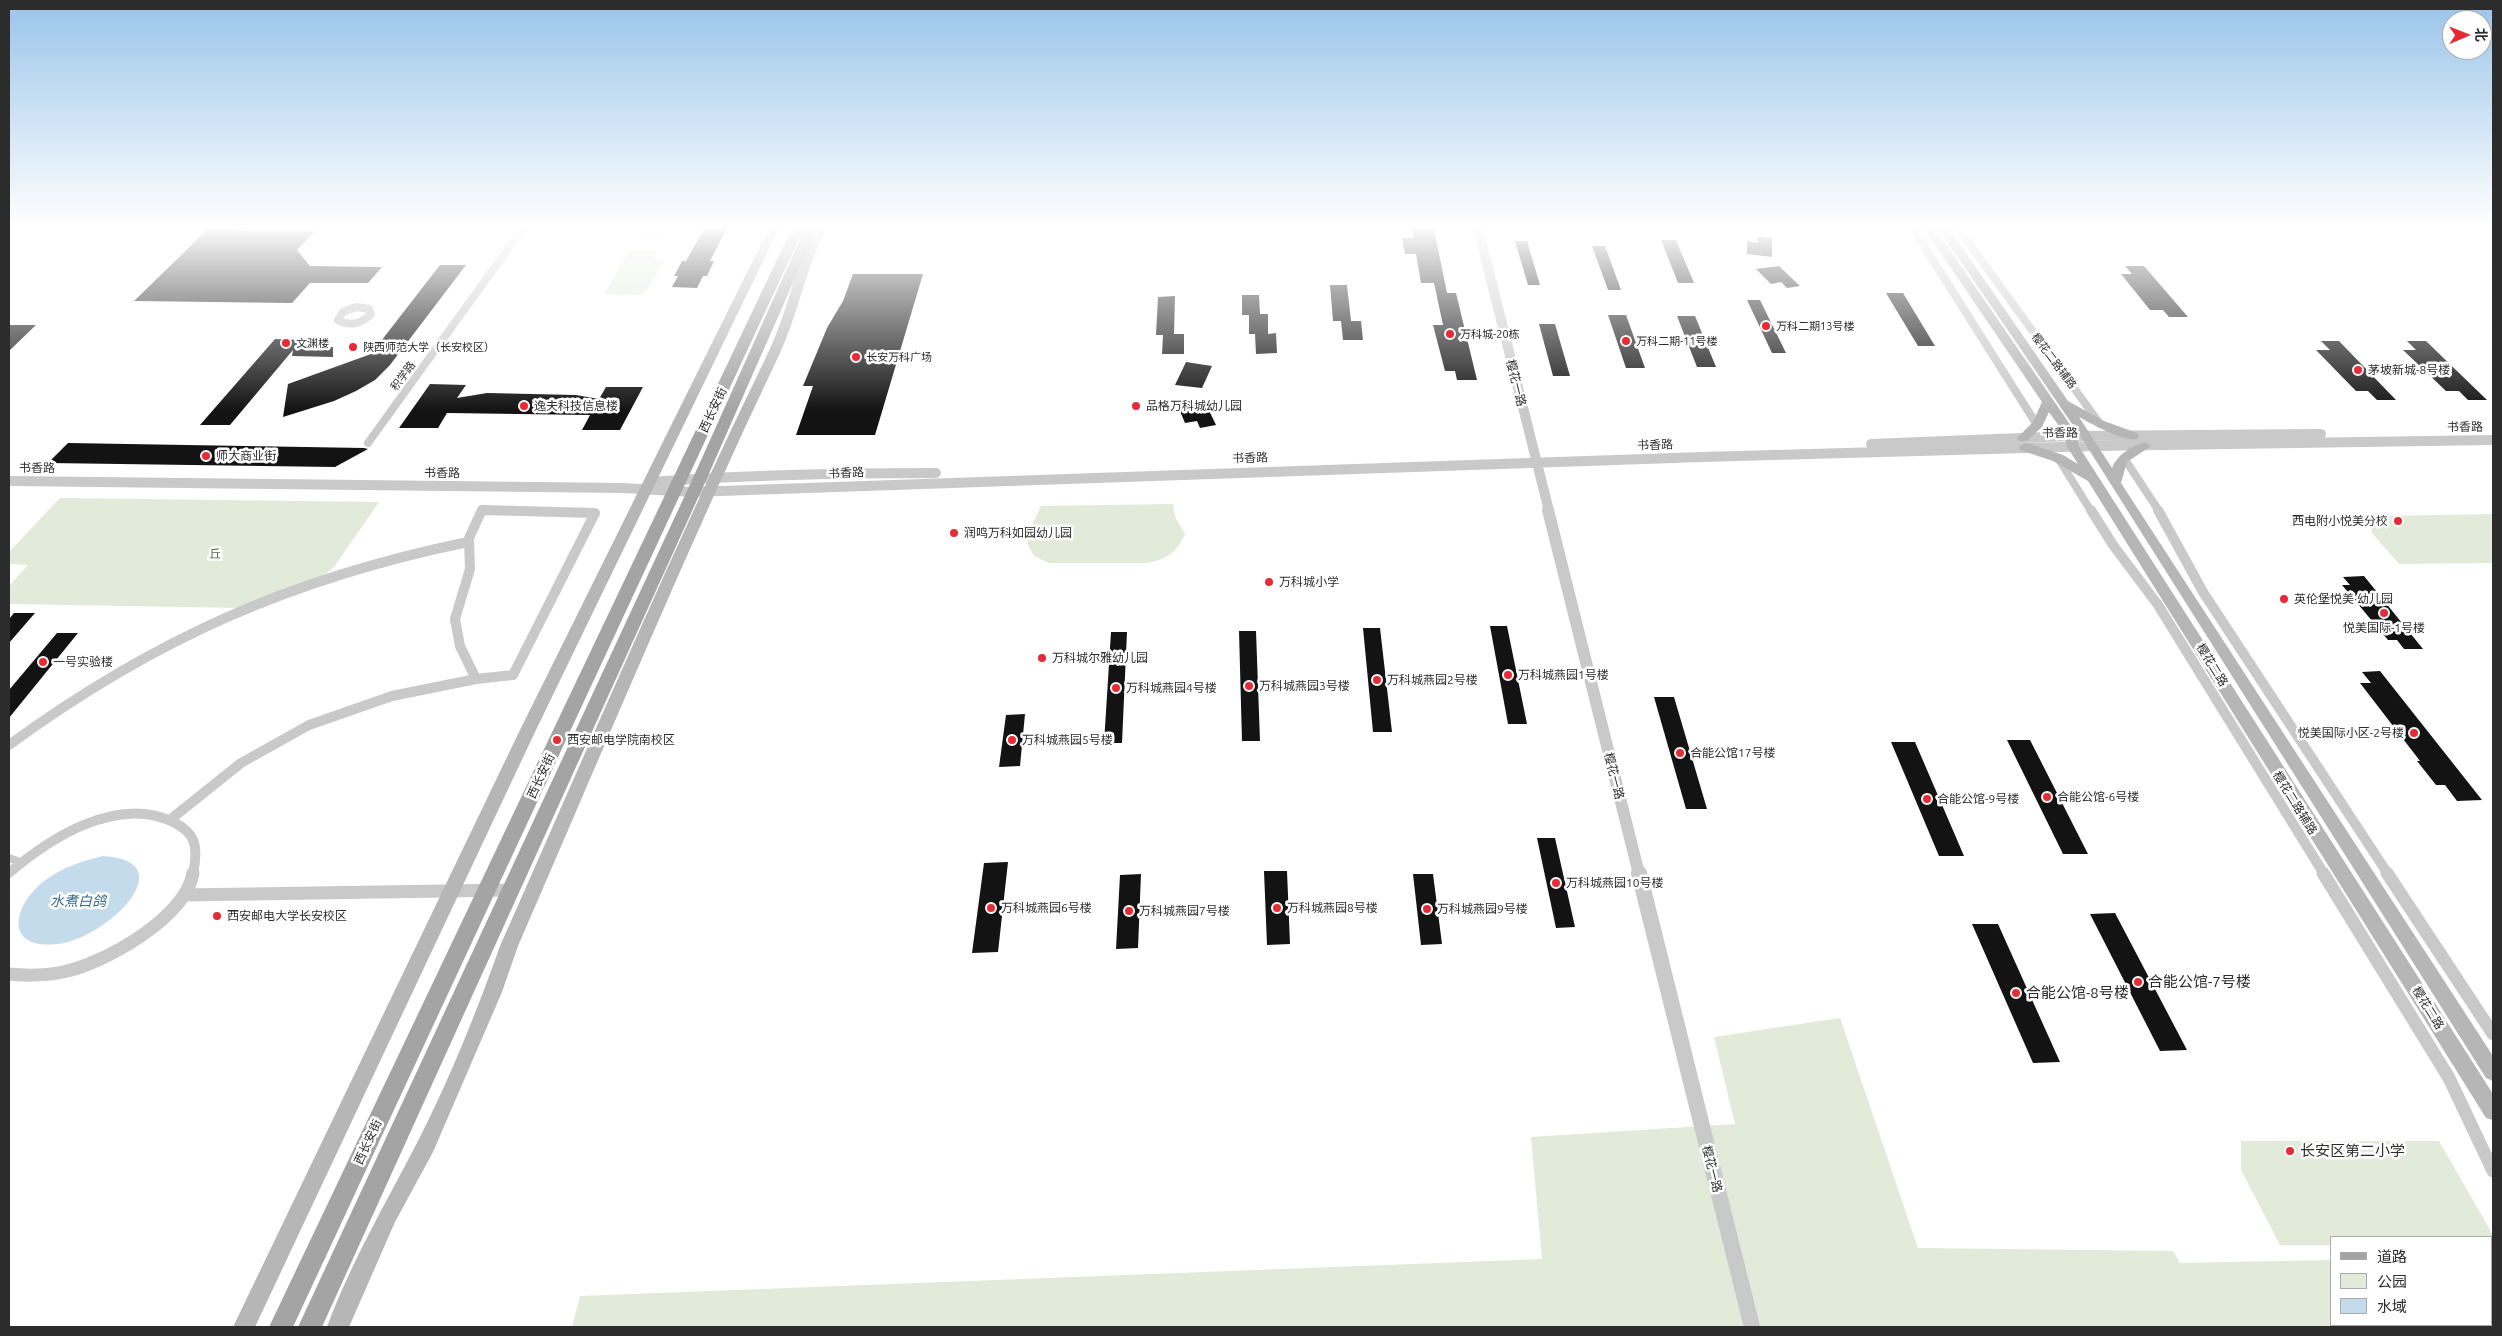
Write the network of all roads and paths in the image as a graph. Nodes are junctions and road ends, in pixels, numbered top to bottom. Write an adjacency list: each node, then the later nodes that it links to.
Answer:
1 (481, 286): 20 (street, 积学路)
2 (745, 286): 29 (main road)
3 (775, 286): 30 (main road, 西长安街)
4 (785, 286): 30 (main road, 西长安街)
5 (798, 286): 30 (main road)
6 (1492, 286): 24 (street, 樱花一路)
7 (1950, 286): 13 (street)
8 (1971, 286): 11 (main road, 樱花二路)
9 (1981, 286): 11 (main road, 樱花二路)
10 (2000, 286): 12 (street, 樱花二路辅路)
11 (2055, 401): 12 (main road); 13 (main road); 17 (main road, 樱花二路); 19 (main road, 樱花二路)
12 (2100, 424): 15 (main road)
13 (2037, 426): 18 (main road)
14 (2493, 432): 15 (street, 书香路)
15 (2133, 436): 19 (street, 书香路)
16 (2493, 440): 21 (street, 书香路)
17 (2072, 441): 18 (street, 书香路); 19 (street, 书香路); 26 (main road, 樱花二路)
18 (2024, 442): 22 (main road); 24 (street, 书香路)
19 (2089, 442): 21 (street, 书香路); 28 (main road, 樱花二路)
20 (368, 443)
21 (2145, 446): 23 (main road)
22 (2058, 458): 26 (main road); 46 (street, 樱花二路辅路)
23 (2124, 458): 28 (main road); 43 (street)
24 (1535, 459): 30 (street, 书香路); 30 (street, 书香路); 51 (street, 樱花一路)
25 (9, 475): 29 (street, 书香路)
26 (2094, 480): 45 (main road, 樱花二路)
27 (9, 482): 29 (street, 书香路)
28 (2115, 483): 44 (main road, 樱花二路)
29 (647, 485): 30 (street, 书香路); 39 (main road)
30 (695, 485): 38 (main road, 西长安街); 40 (main road, 西长安街); 50 (main road)
31 (468, 542): 32 (street); 32 (street); 33 (street)
32 (476, 679): 34 (street)
33 (9, 745)
34 (170, 819): 36 (street); 41 (street)
35 (9, 858): 36 (street)
36 (20, 862): 37 (street)
37 (9, 873)
38 (510, 890): 40 (street); 49 (main road, 西长安街)
39 (451, 891): 40 (street); 41 (street); 47 (main road)
40 (488, 891): 48 (main road, 西长安街)
41 (184, 895): 42 (street)
42 (10, 976)
43 (2493, 1034)
44 (2493, 1072)
45 (2493, 1111)
46 (2493, 1171)
47 (244, 1327)
48 (281, 1327)
49 (310, 1327)
50 (338, 1327)
51 (1752, 1327)

